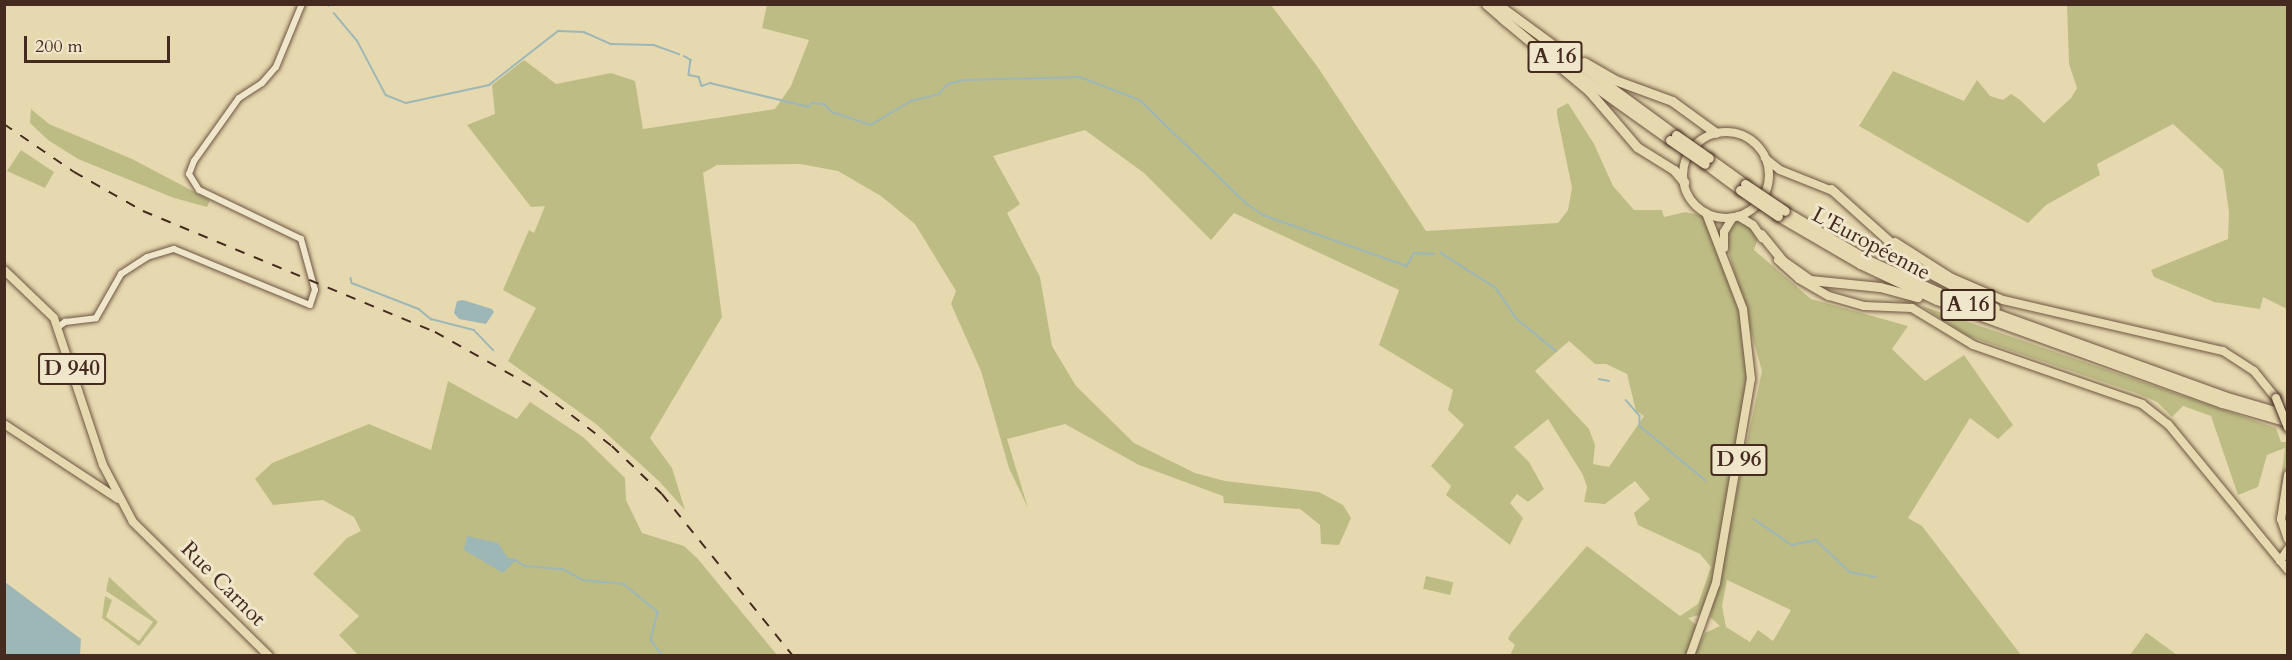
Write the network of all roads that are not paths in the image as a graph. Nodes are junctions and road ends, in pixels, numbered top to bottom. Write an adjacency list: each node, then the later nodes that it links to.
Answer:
1 (302, 4): 18 (street)
2 (1486, 4): 4 (highway, L'Européenne / A 16)
3 (1497, 4): 5 (highway, L'Européenne / A 16)
4 (1502, 18): 7 (highway, L'Européenne / A 16); 9 (highway)
5 (1548, 43): 6 (highway); 7 (highway, L'Européenne / A 16)
6 (1716, 134): 8 (main road); 9 (main road)
7 (1673, 137): 12 (highway, L'Européenne / A 16, bridge)
8 (1765, 158): 10 (main road); 13 (main road)
9 (1684, 182): 11 (main road)
10 (1831, 189): 19 (highway); 23 (main road, bridge)
11 (1706, 213): 13 (main road); 15 (main road, D 96)
12 (1782, 213): 17 (highway, L'Européenne / A 16); 19 (highway, L'Européenne / A 16)
13 (1735, 217): 14 (main road); 15 (main road, D 96)
14 (1761, 234): 17 (highway); 29 (main road)
15 (1727, 261): 33 (main road, D 96)
16 (4, 270): 18 (main road, Rue Carnot / D 940)
17 (1952, 306): 21 (highway, L'Européenne / A 16)
18 (58, 327): 25 (main road, Rue Carnot / D 940)
19 (2100, 352): 20 (highway, L'Européenne / A 16)
20 (2288, 414)
21 (2288, 422)
22 (4, 424): 25 (main road)
23 (2288, 428)
24 (2288, 475): 27 (main road)
25 (122, 504): 26 (main road, Rue Carnot / D 940)
26 (150, 539): 31 (main road, Rue Carnot / D 940); 32 (main road, Rue Carnot / D 940)
27 (2288, 539)
28 (2288, 549): 29 (main road)
29 (2280, 561): 30 (main road)
30 (2288, 570)
31 (263, 656)
32 (269, 656)
33 (1690, 656)

